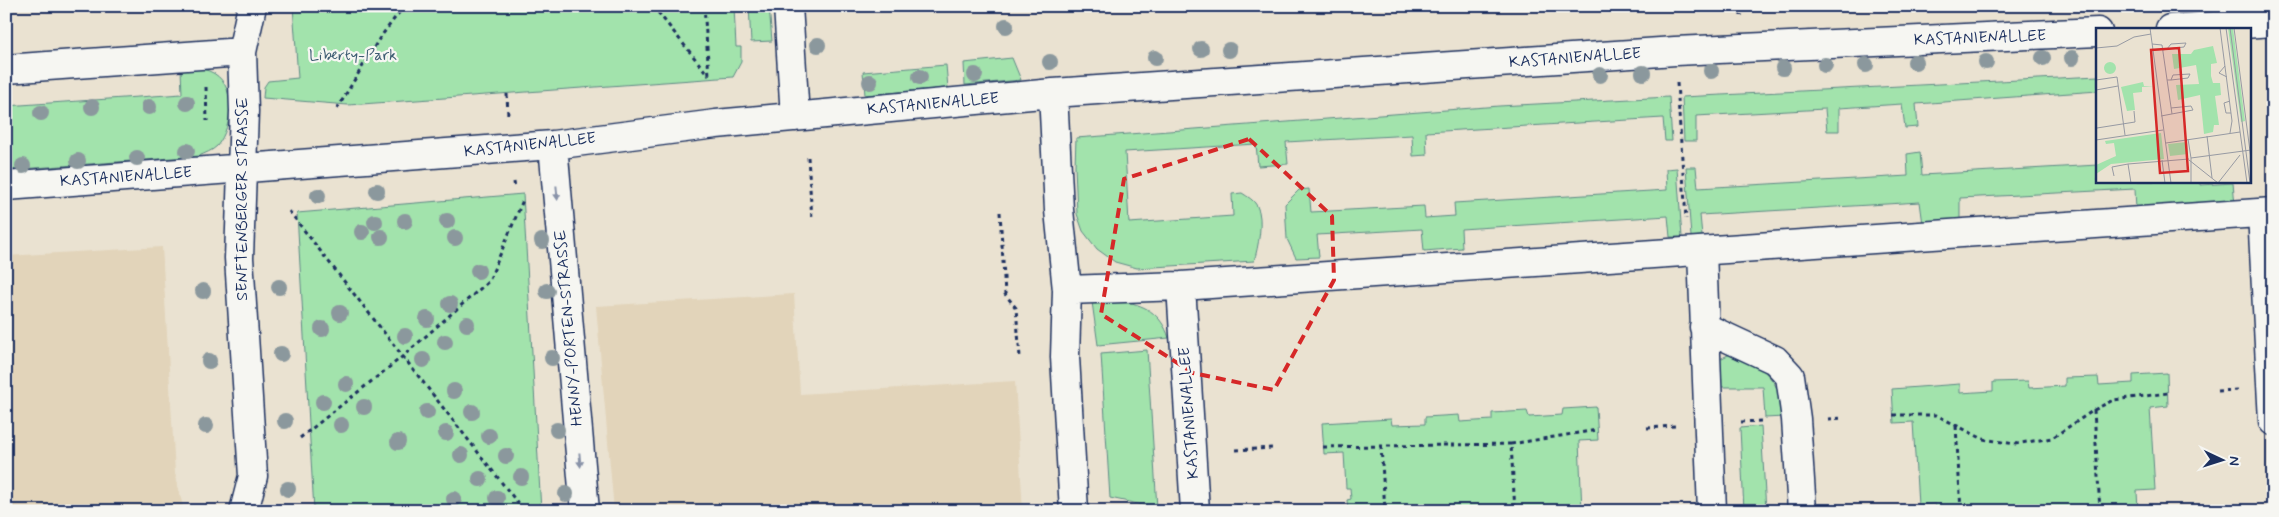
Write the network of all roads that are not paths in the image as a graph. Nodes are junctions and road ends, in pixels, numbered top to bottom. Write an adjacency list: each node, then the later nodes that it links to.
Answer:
1 (252, 6): 6 (street, SENFTENBERGER STRASSE)
2 (788, 6): 9 (street)
3 (2273, 22): 4 (street)
4 (2185, 28)
5 (2096, 32): 8 (street, KASTANIENALLEE)
6 (242, 52): 7 (street); 11 (street, SENFTENBERGER STRASSE)
7 (6, 69)
8 (1053, 93): 9 (street, KASTANIENALLEE); 16 (street)
9 (795, 117): 10 (street, KASTANIENALLEE)
10 (553, 145): 11 (street, KASTANIENALLEE); 21 (street, HENNY-PORTEN-STRASSE, one-way to 21)
11 (242, 169): 12 (street, KASTANIENALLEE); 20 (street, SENFTENBERGER STRASSE)
12 (6, 186)
13 (2267, 213): 14 (street); 17 (street)
14 (1695, 252): 15 (street); 18 (street)
15 (1180, 286): 16 (street); 23 (street, KASTANIENALLEE)
16 (1067, 290): 22 (street)
17 (2269, 299): 19 (street)
18 (1704, 327): 24 (street); 25 (street)
19 (2273, 421)
20 (244, 511)
21 (584, 511)
22 (1074, 511)
23 (1195, 511)
24 (1712, 511)
25 (1802, 511)

